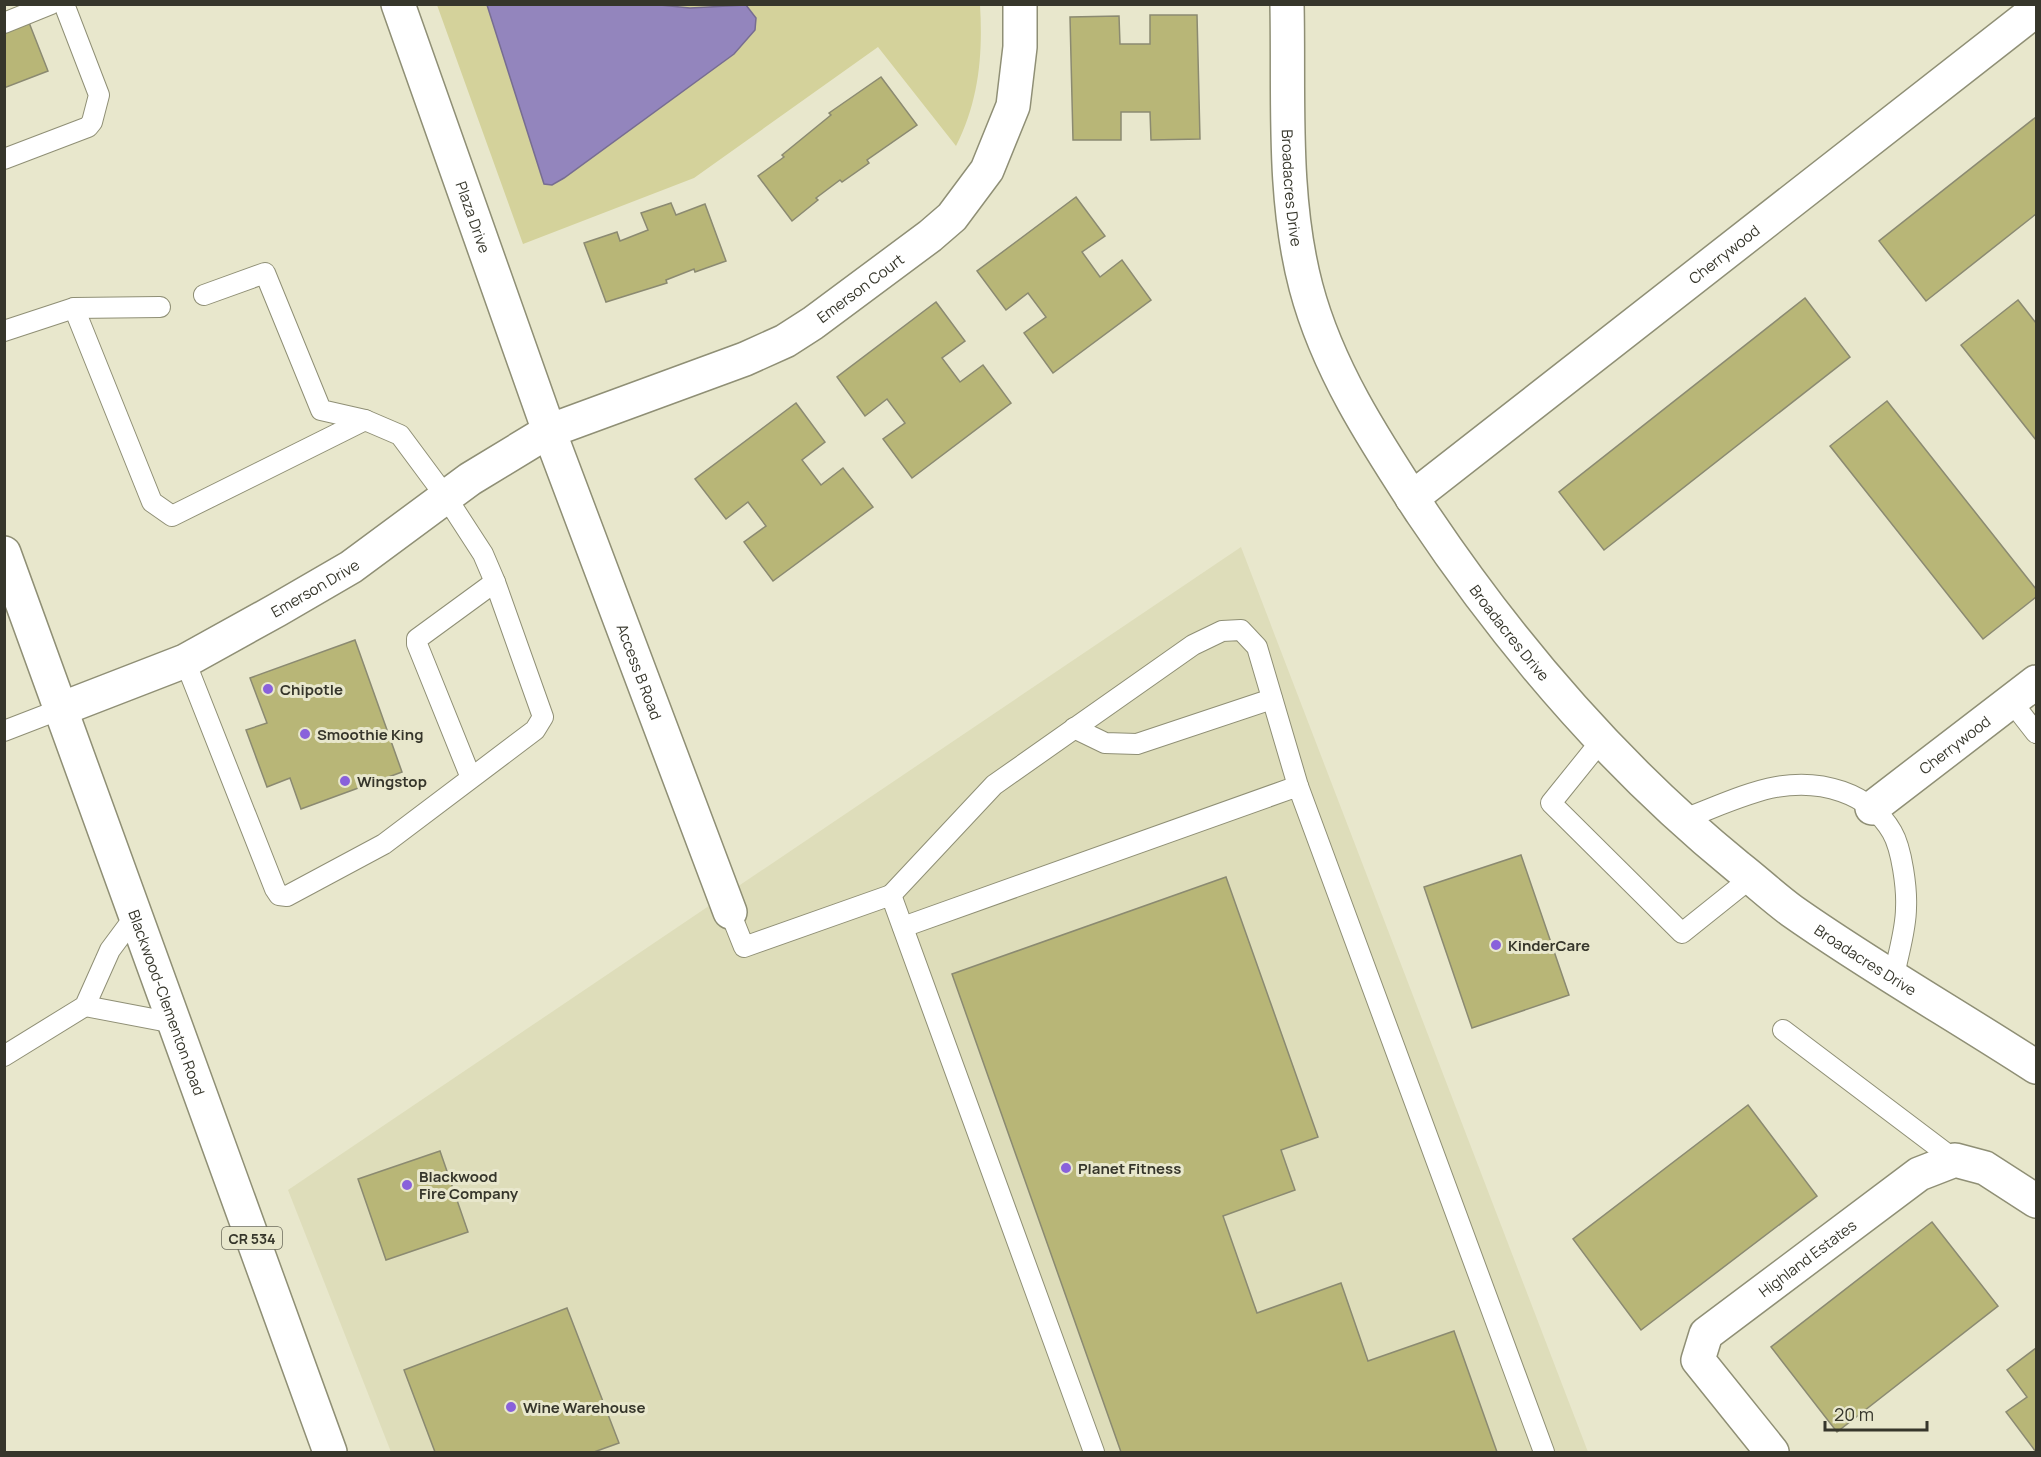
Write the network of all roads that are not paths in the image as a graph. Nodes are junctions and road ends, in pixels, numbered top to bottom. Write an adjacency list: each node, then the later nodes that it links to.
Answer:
1 (51, 4): 7 (lane)
2 (64, 4): 8 (lane)
3 (398, 4): 14 (street, Plaza Drive)
4 (1020, 4): 14 (street, Emerson Court)
5 (1287, 4): 16 (street, Broadacres Drive)
6 (2037, 10): 16 (street, Cherrywood)
7 (4, 23)
8 (4, 159)
9 (204, 295): 13 (lane)
10 (160, 307): 11 (lane)
11 (74, 308): 12 (lane); 13 (lane)
12 (4, 331)
13 (365, 420): 15 (lane)
14 (549, 431): 15 (street, Emerson Drive); 33 (street, Access B Road)
15 (446, 497): 18 (lane); 19 (street, Emerson Drive)
16 (1412, 498): 26 (street, Broadacres Drive)
17 (4, 553): 22 (street, Blackwood-Clementon Road / CR 534)
18 (495, 582): 27 (lane); 27 (lane)
19 (185, 661): 22 (street, Emerson Drive); 27 (lane)
20 (2024, 692): 25 (lane); 29 (street, Cherrywood)
21 (1272, 699): 23 (lane); 23 (lane); 28 (lane)
22 (61, 709): 24 (lane); 34 (street, Blackwood-Clementon Road / CR 534)
23 (1074, 728): 32 (lane)
24 (4, 731)
25 (2037, 733)
26 (1601, 741): 30 (street, Broadacres Drive); 31 (lane)
27 (471, 778)
28 (1298, 786): 35 (lane); 46 (lane)
29 (1872, 808): 30 (lane); 36 (lane)
30 (1681, 820): 31 (street, Broadacres Drive)
31 (1752, 878): 36 (street, Broadacres Drive)
32 (891, 895): 33 (lane); 35 (lane)
33 (730, 912)
34 (136, 915): 37 (lane); 38 (street, Blackwood-Clementon Road / CR 534)
35 (903, 927): 45 (lane)
36 (1894, 976): 41 (street, Broadacres Drive)
37 (85, 1006): 38 (lane); 40 (lane)
38 (174, 1023): 44 (street, Blackwood-Clementon Road / CR 534)
39 (1784, 1030): 42 (lane)
40 (4, 1056)
41 (2037, 1067)
42 (1955, 1160): 43 (street); 47 (street, Highland Estates)
43 (2037, 1201)
44 (330, 1452)
45 (1094, 1452)
46 (1544, 1452)
47 (1772, 1452)

